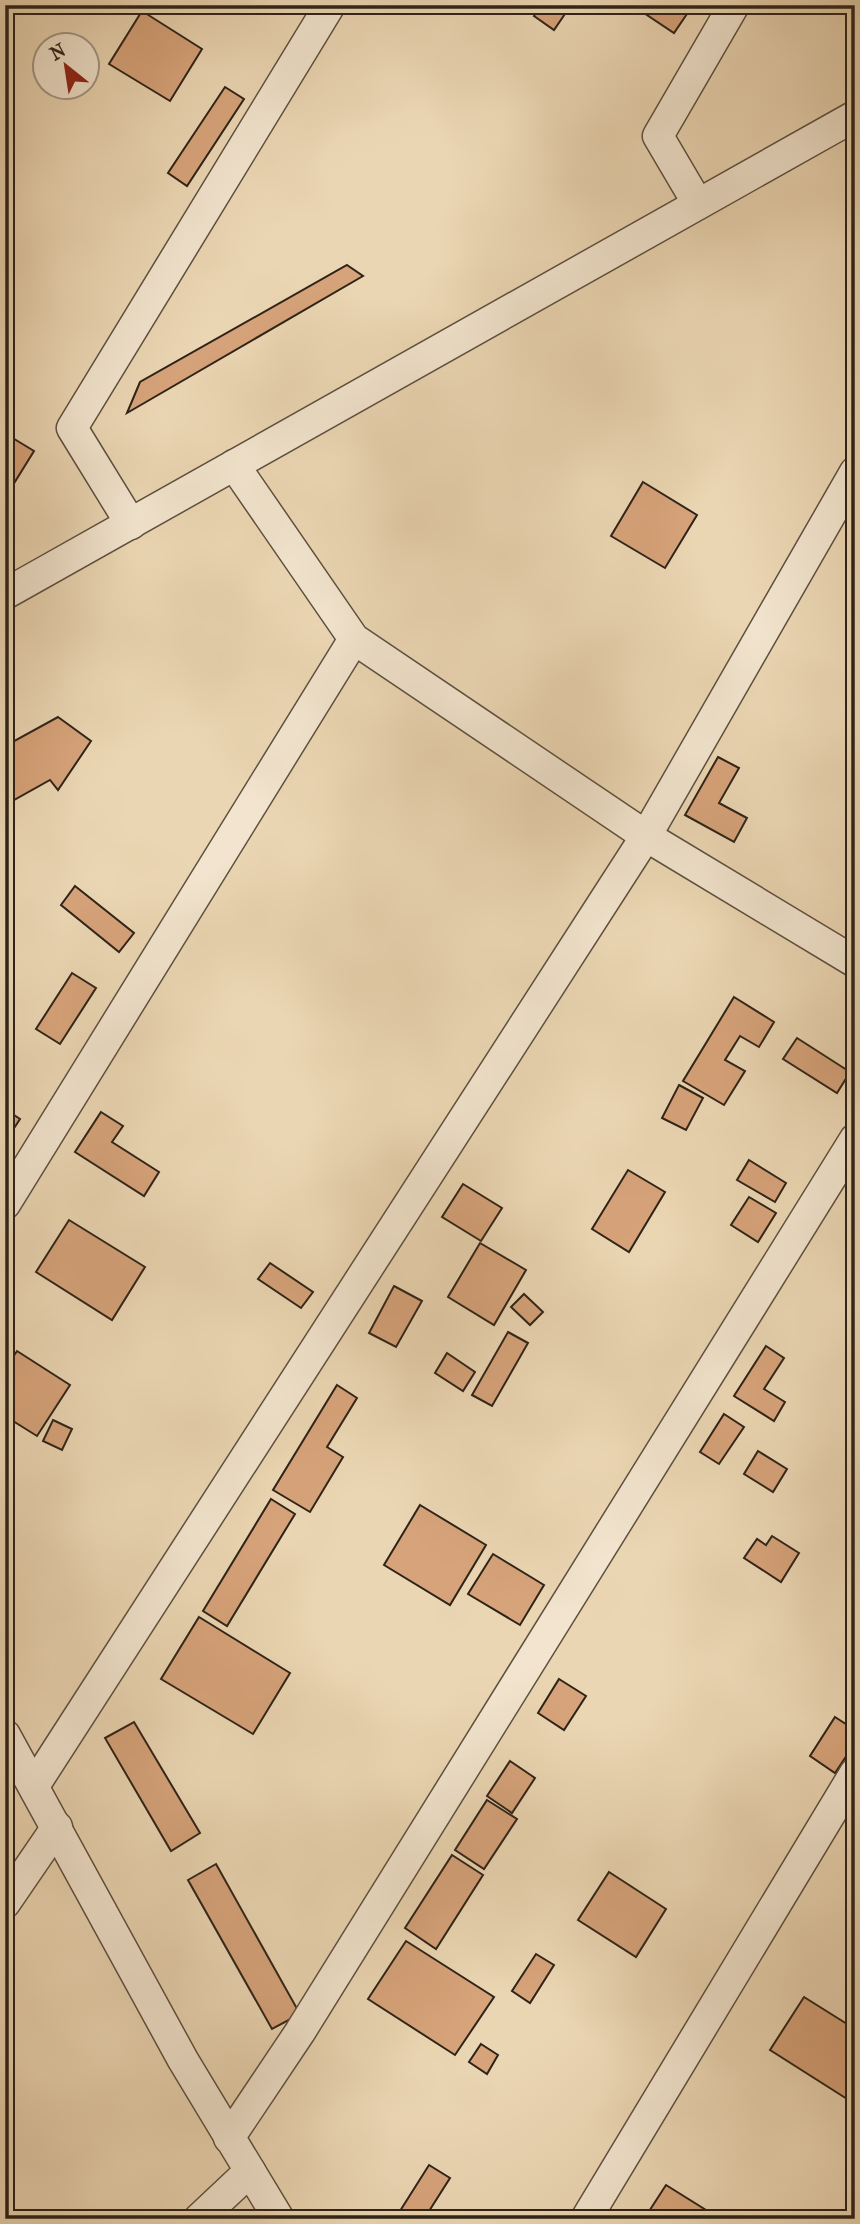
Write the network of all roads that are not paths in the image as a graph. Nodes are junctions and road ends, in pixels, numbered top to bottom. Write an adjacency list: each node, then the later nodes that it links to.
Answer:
1 (330, 5): 7 (street)
2 (734, 5): 4 (street)
3 (855, 116): 4 (street)
4 (698, 204): 5 (street)
5 (234, 465): 7 (street); 9 (street)
6 (855, 472): 10 (street)
7 (131, 524): 8 (street)
8 (5, 594)
9 (354, 639): 10 (street); 13 (street)
10 (646, 836): 11 (street); 16 (street)
11 (855, 962)
12 (855, 1139): 19 (street)
13 (5, 1204)
14 (5, 1735): 16 (street)
15 (855, 1773): 23 (street)
16 (34, 1786): 17 (street)
17 (57, 1827): 18 (street); 19 (street)
18 (5, 1903)
19 (229, 2138): 20 (street)
20 (250, 2171): 21 (street); 22 (street)
21 (200, 2219)
22 (279, 2219)
23 (586, 2219)

